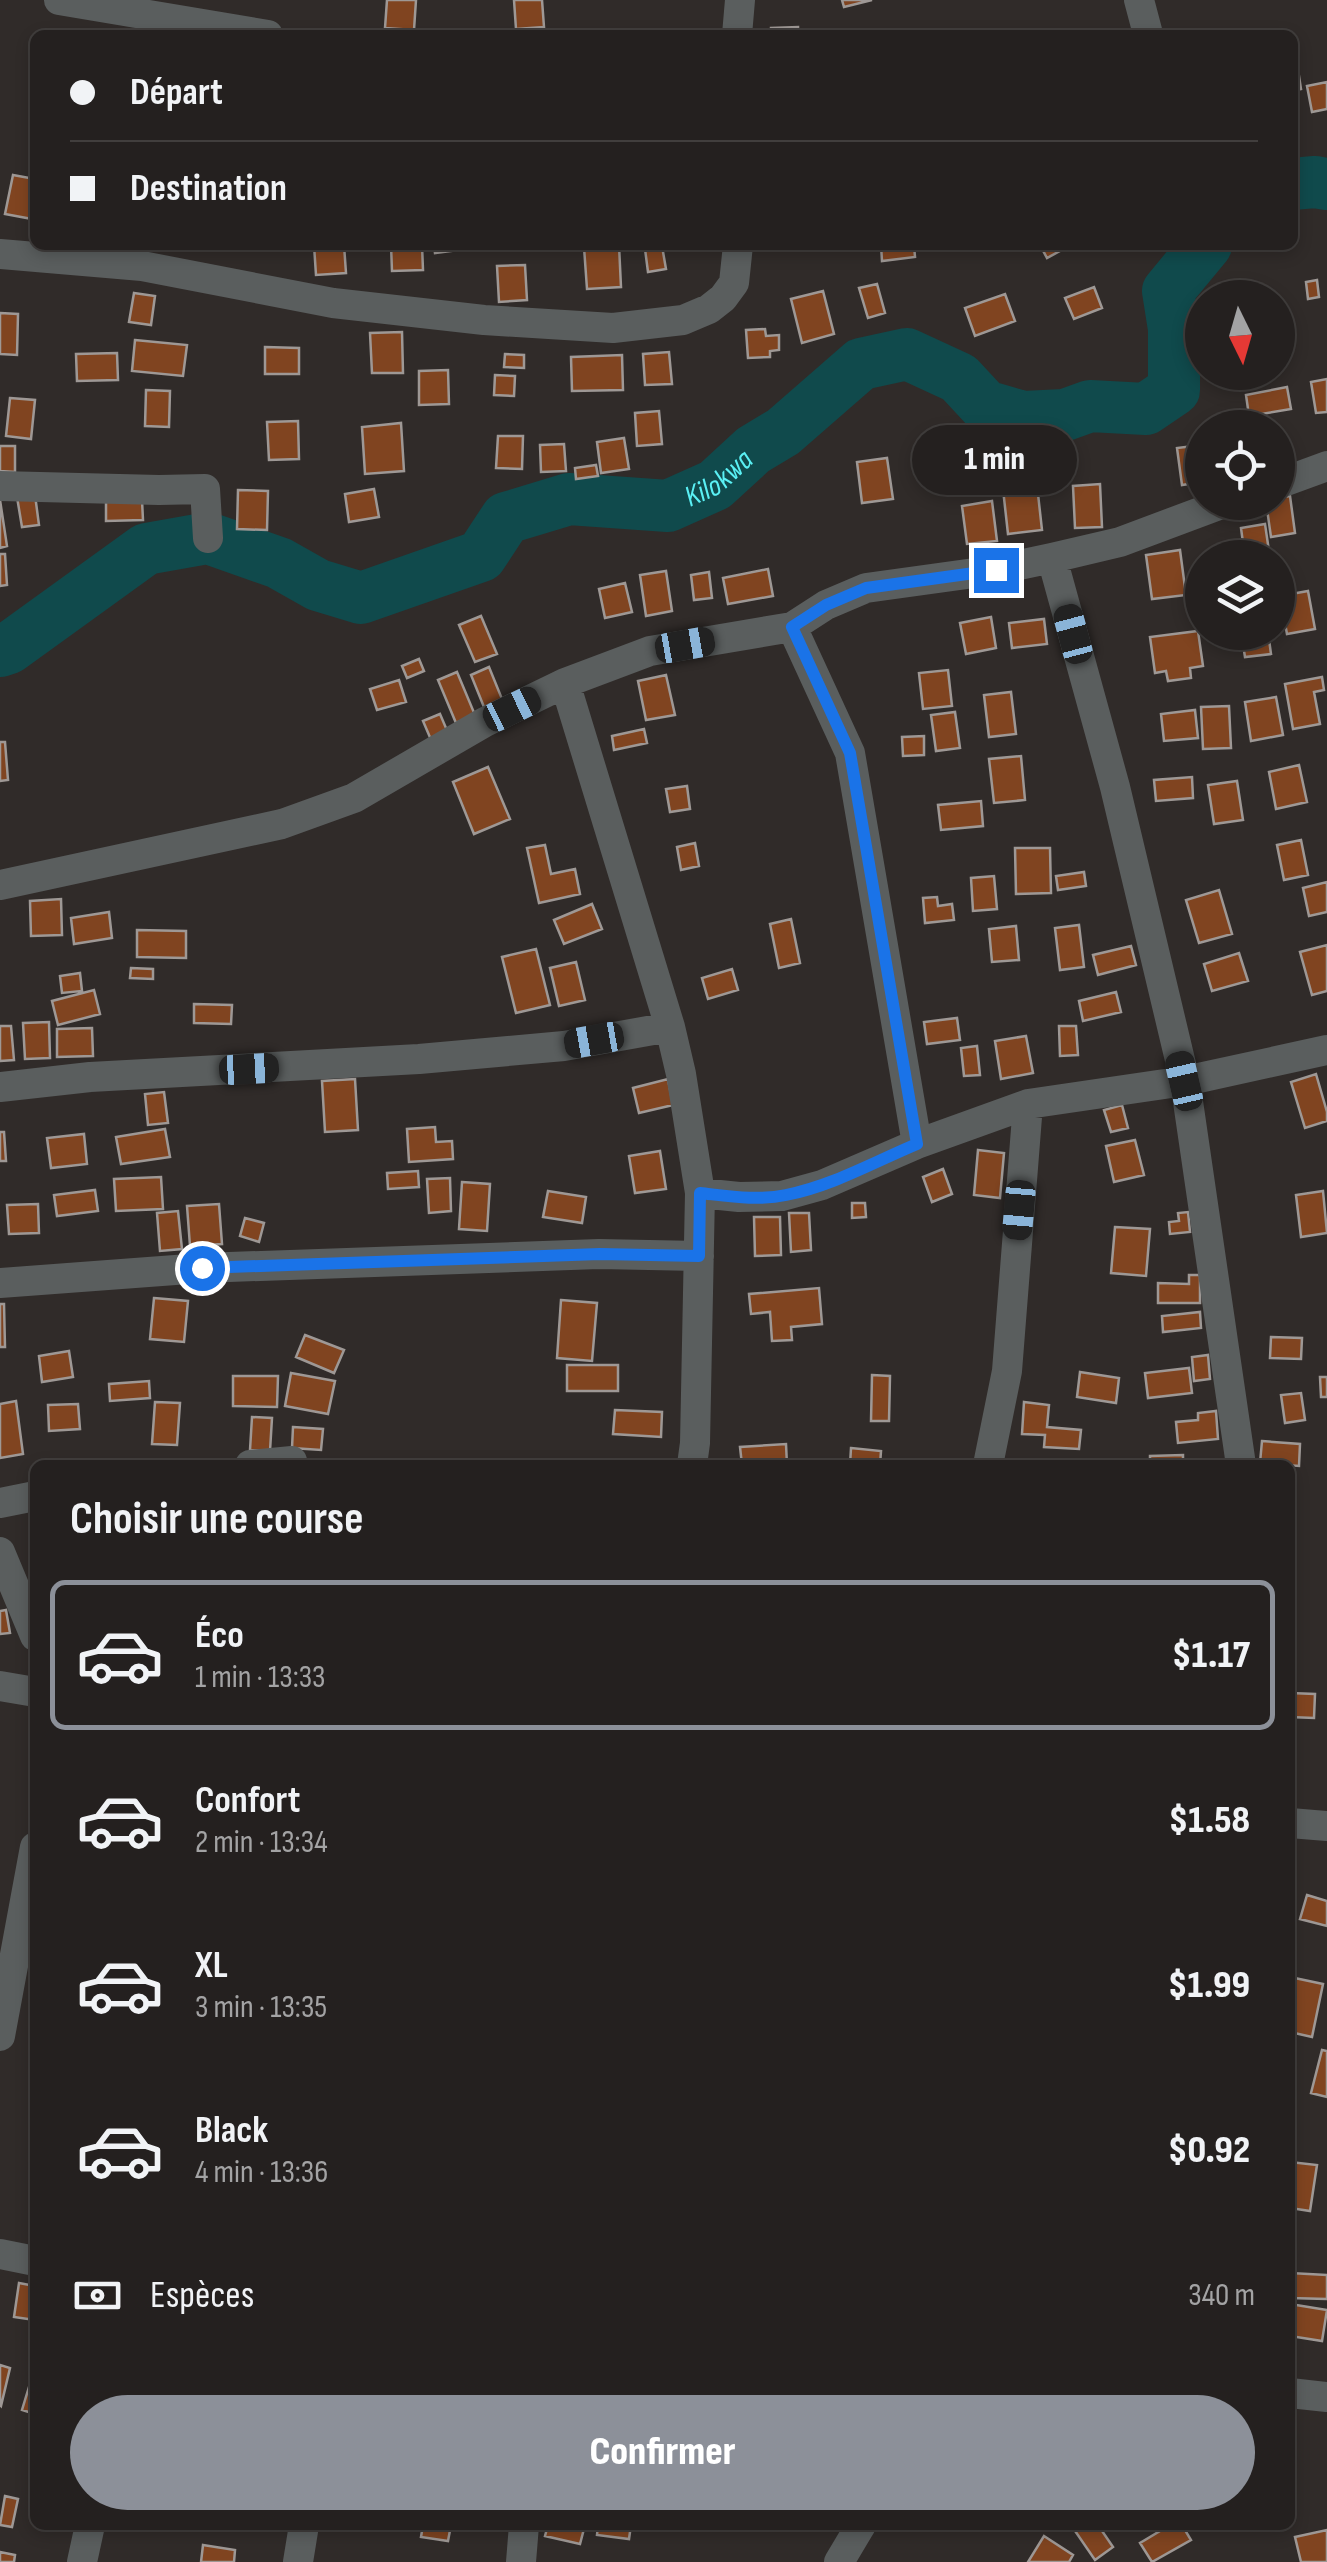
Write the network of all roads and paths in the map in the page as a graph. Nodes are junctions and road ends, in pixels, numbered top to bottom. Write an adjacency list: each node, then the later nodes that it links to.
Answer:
1 (59, 0): 4 (street)
2 (740, 0): 5 (street)
3 (1139, 0): 6 (street)
4 (238, 30)
5 (737, 30)
6 (1147, 30)
7 (737, 250): 8 (street)
8 (0, 254)
9 (1327, 468): 10 (street)
10 (1295, 478)
11 (0, 486): 13 (street)
12 (1185, 518): 14 (street)
13 (208, 538)
14 (1052, 558): 15 (street); 20 (street)
15 (792, 627): 16 (street); 23 (street)
16 (564, 683): 17 (street); 18 (street)
17 (0, 885)
18 (670, 1026): 21 (street); 24 (street)
19 (1327, 1050): 20 (street)
20 (1184, 1081): 22 (street); 29 (street)
21 (0, 1087)
22 (1028, 1104): 23 (street); 28 (street)
23 (917, 1144): 24 (street)
24 (700, 1193): 25 (street)
25 (699, 1256): 26 (street); 27 (street)
26 (0, 1284)
27 (693, 1460)
28 (989, 1460)
29 (1240, 1460)
30 (30, 1497): 31 (street)
31 (0, 1503)
32 (0, 1552): 33 (street)
33 (30, 1624)
34 (0, 1686): 35 (street)
35 (30, 1691)
36 (1295, 1823): 37 (street)
37 (1327, 1826)
38 (30, 1874): 39 (street)
39 (0, 2036)
40 (0, 2254): 41 (street)
41 (30, 2260)
42 (1295, 2394): 43 (street)
43 (1327, 2397)
44 (89, 2530): 48 (street)
45 (303, 2530): 49 (street)
46 (524, 2530): 50 (street)
47 (858, 2530): 51 (street)
48 (82, 2562)
49 (298, 2562)
50 (521, 2562)
51 (839, 2562)

